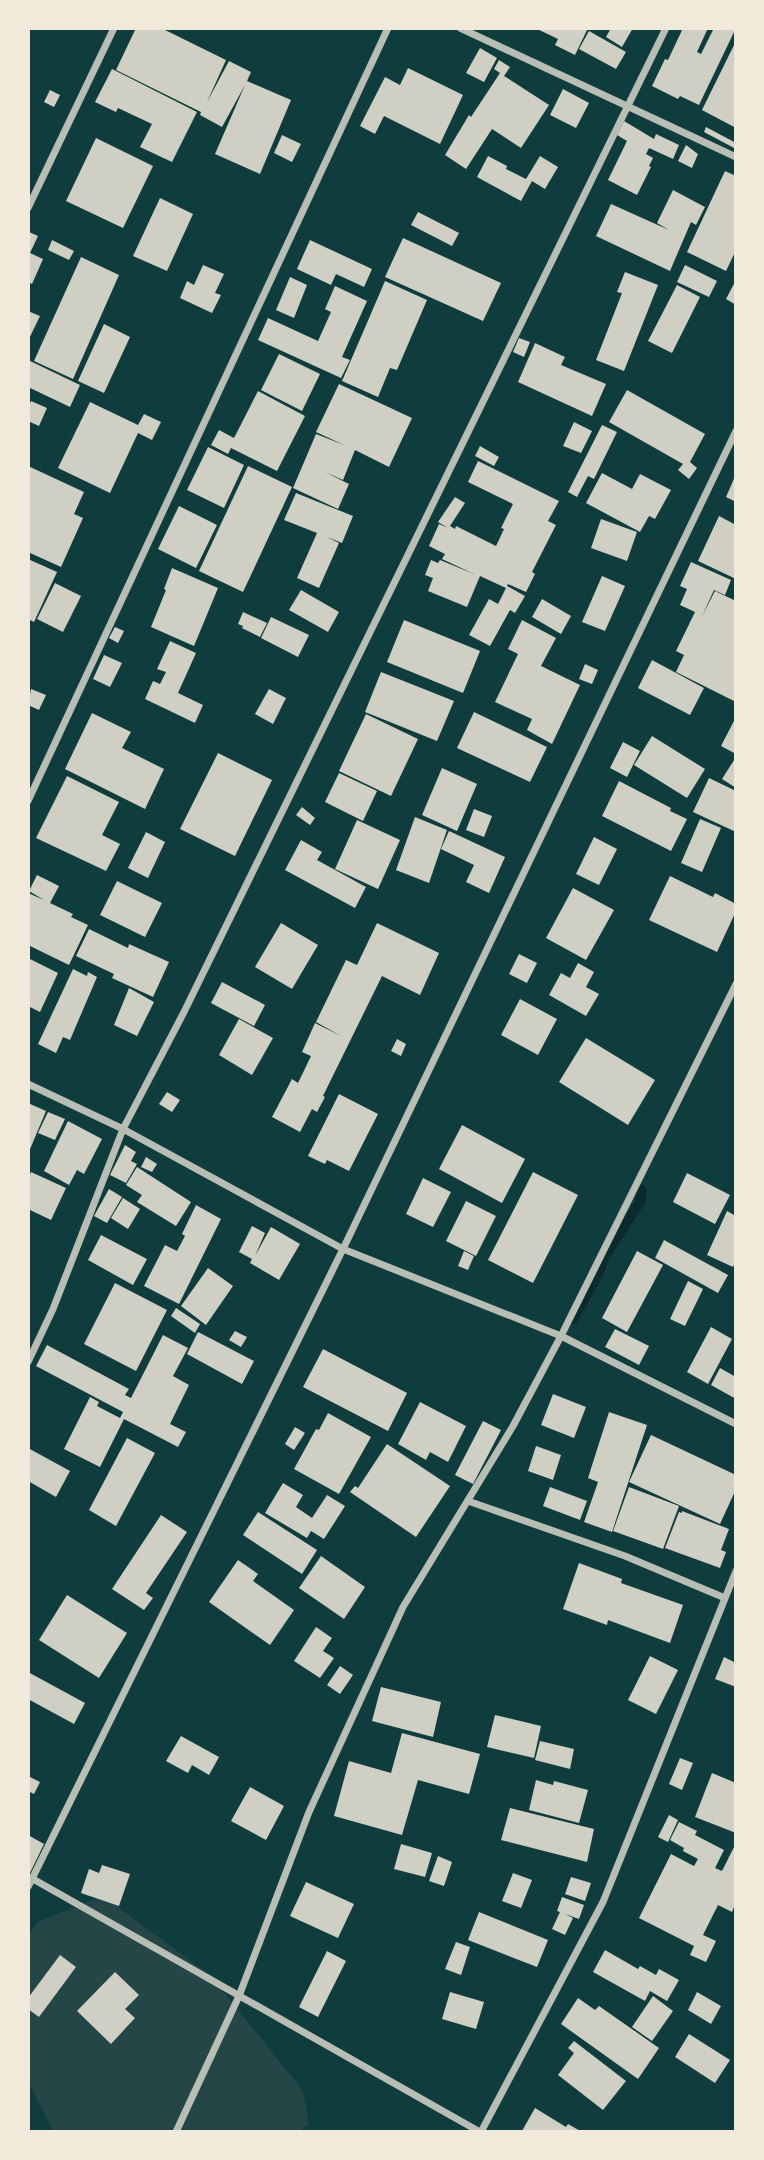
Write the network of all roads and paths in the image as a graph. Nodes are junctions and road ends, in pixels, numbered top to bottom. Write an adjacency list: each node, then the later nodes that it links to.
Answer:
1 (114, 28): 7 (street)
2 (388, 28): 9 (street)
3 (460, 28): 5 (street)
4 (666, 28): 5 (street)
5 (627, 107): 6 (street); 12 (street)
6 (736, 157)
7 (28, 208)
8 (736, 430): 13 (street)
9 (28, 801)
10 (736, 984): 14 (street)
11 (28, 1084): 12 (street)
12 (123, 1129): 13 (street); 15 (street)
13 (343, 1249): 14 (street); 20 (street)
14 (561, 1336): 16 (street); 17 (street)
15 (28, 1362)
16 (736, 1424)
17 (468, 1501): 19 (street); 22 (street)
18 (736, 1571): 19 (street)
19 (725, 1598): 24 (street)
20 (33, 1879): 21 (street); 22 (street)
21 (28, 1887)
22 (239, 1996): 23 (street); 24 (street)
23 (176, 2132)
24 (481, 2132)

